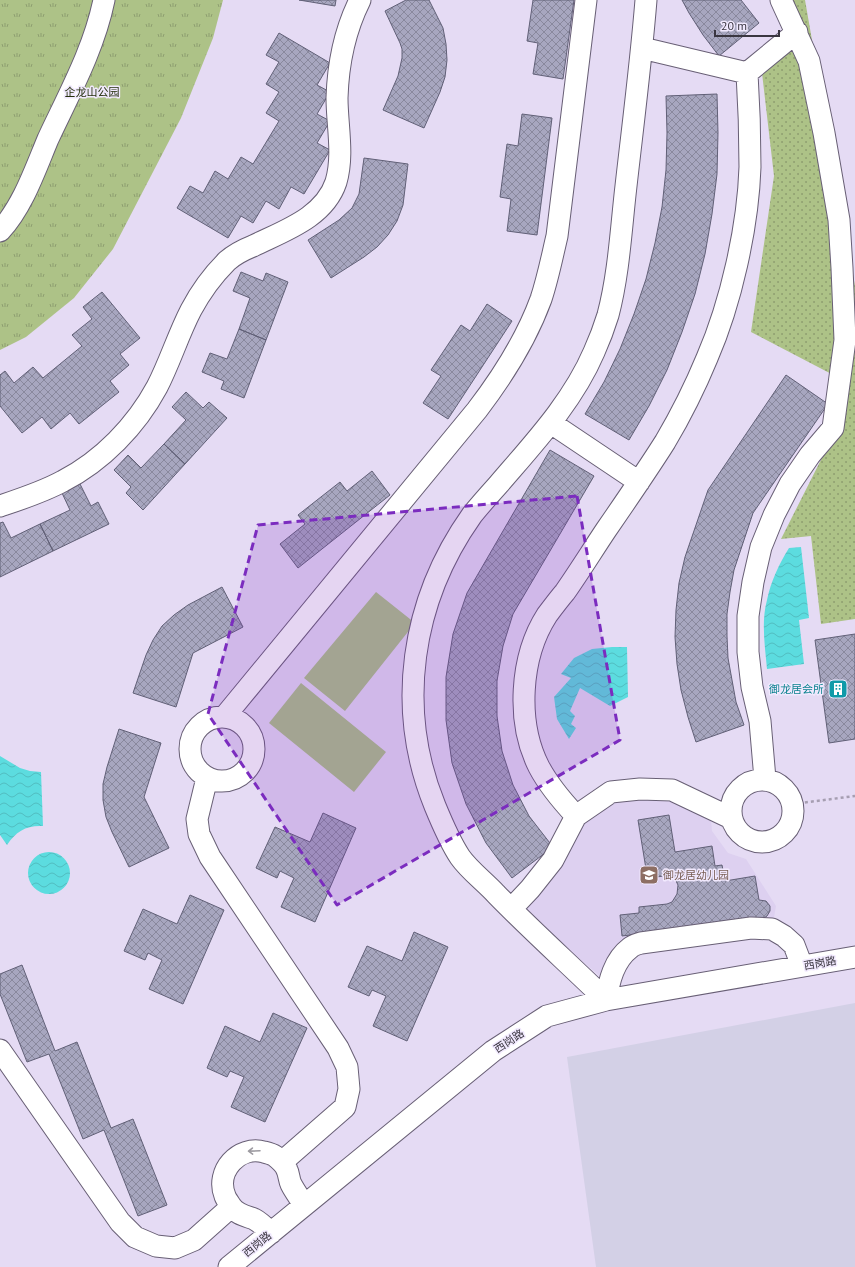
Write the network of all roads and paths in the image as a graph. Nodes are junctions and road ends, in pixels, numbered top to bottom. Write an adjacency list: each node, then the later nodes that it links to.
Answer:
1 (104, 0): 9 (street)
2 (360, 0): 12 (street)
3 (586, 0): 13 (street)
4 (646, 0): 7 (street)
5 (781, 0): 6 (street)
6 (797, 32): 8 (street); 15 (street)
7 (642, 48): 8 (street); 10 (street)
8 (747, 73): 11 (street)
9 (0, 231)
10 (551, 423): 11 (street); 20 (street)
11 (639, 482): 18 (street)
12 (0, 506)
13 (225, 716): 14 (street); 14 (street)
14 (207, 778): 25 (street)
15 (765, 779): 17 (street); 19 (street)
16 (855, 796): 17 (path)
17 (793, 804): 19 (street)
18 (576, 816): 19 (street); 20 (street)
19 (731, 818)
20 (511, 909): 23 (street)
21 (855, 957): 22 (street, 西岗路)
22 (802, 966): 23 (street, 西岗路); 23 (street)
23 (606, 1000): 26 (street, 西岗路)
24 (0, 1050): 27 (street)
25 (282, 1162): 26 (street); 27 (street, one-way to 27)
26 (304, 1205): 28 (street, 西岗路)
27 (231, 1207): 28 (street)
28 (271, 1232): 29 (street, 西岗路)
29 (229, 1267)

